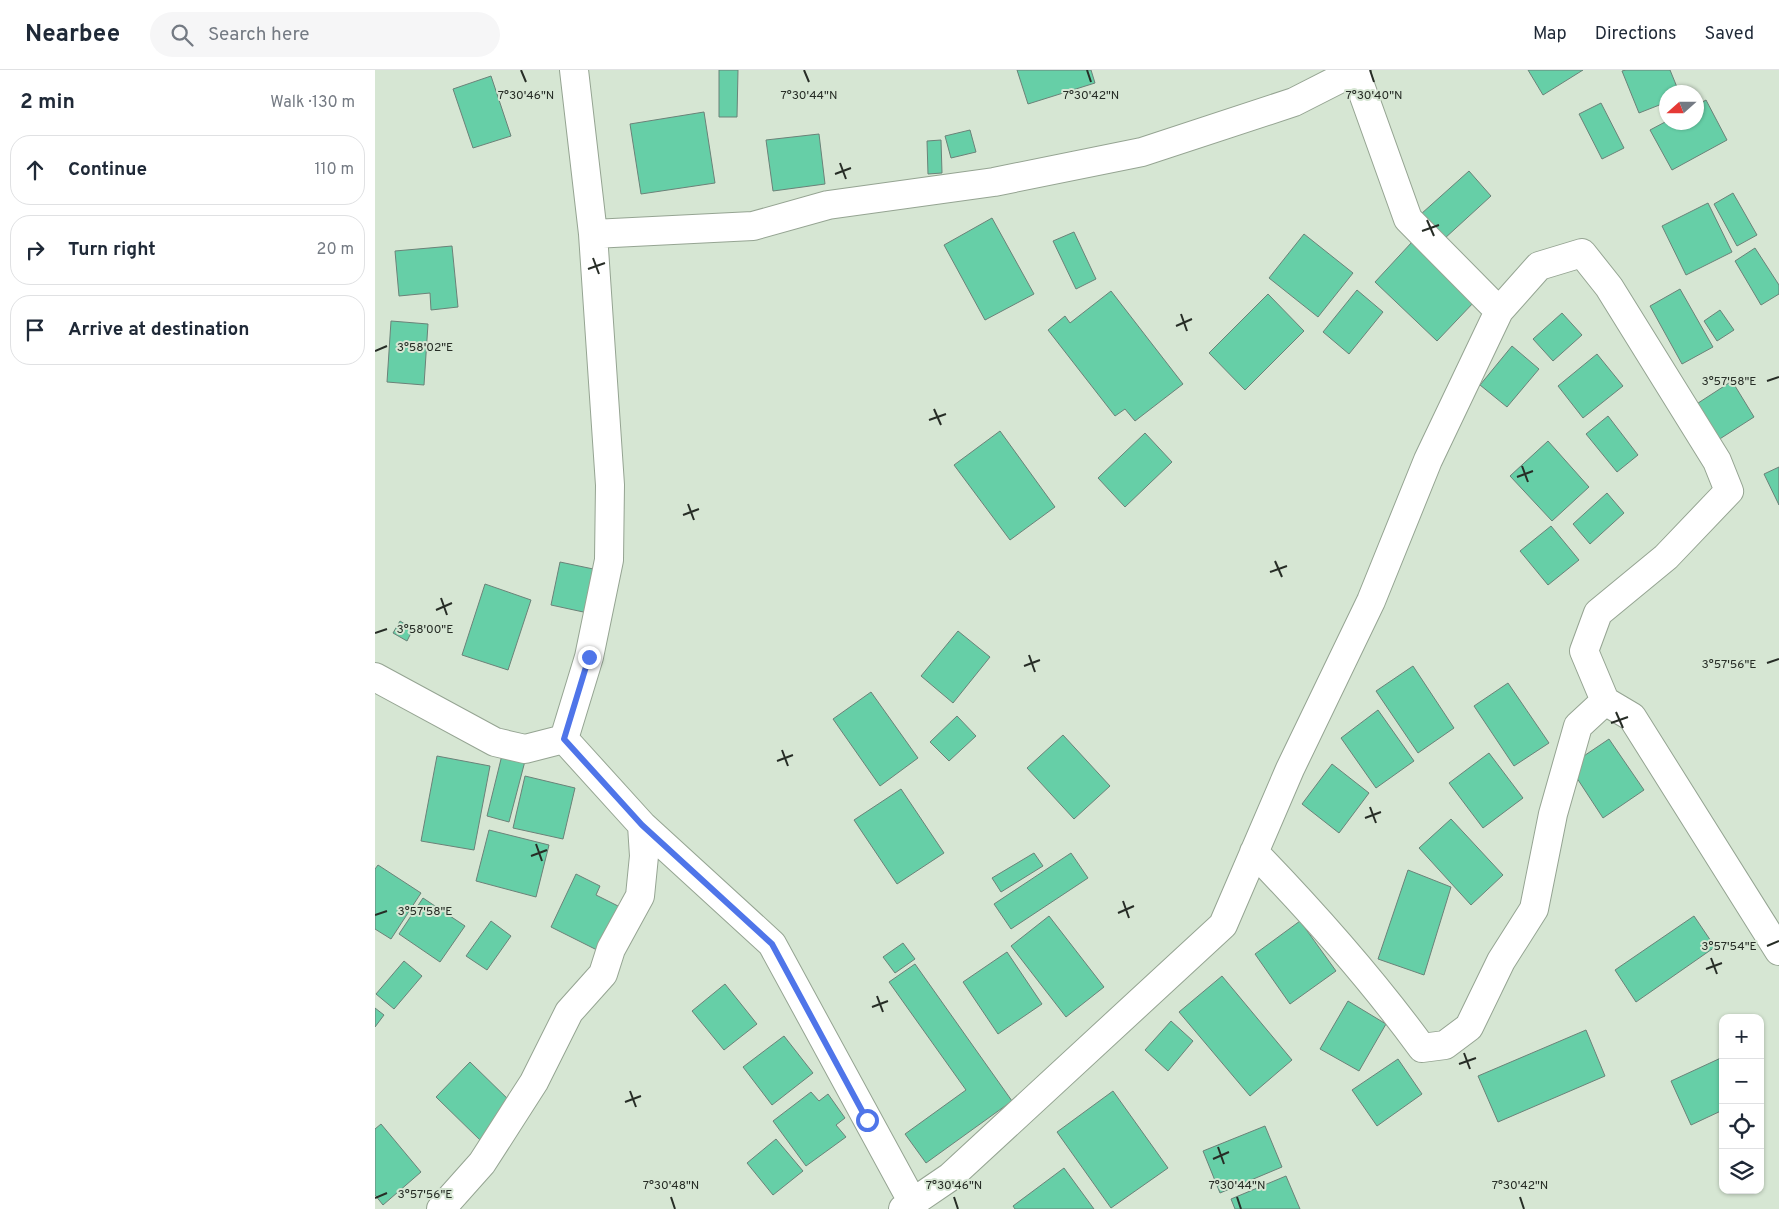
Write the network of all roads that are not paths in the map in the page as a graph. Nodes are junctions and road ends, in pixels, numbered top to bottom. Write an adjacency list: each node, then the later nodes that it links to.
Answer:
1 (574, 70): 3 (street)
2 (1356, 70): 3 (street); 4 (street)
3 (593, 234): 7 (street)
4 (1499, 311): 6 (street); 9 (street)
5 (375, 677): 7 (street)
6 (1605, 702): 9 (street); 10 (street)
7 (564, 739): 8 (street)
8 (642, 825): 11 (street); 12 (street)
9 (1254, 852): 11 (street)
10 (1779, 951)
11 (908, 1206)
12 (441, 1209)

